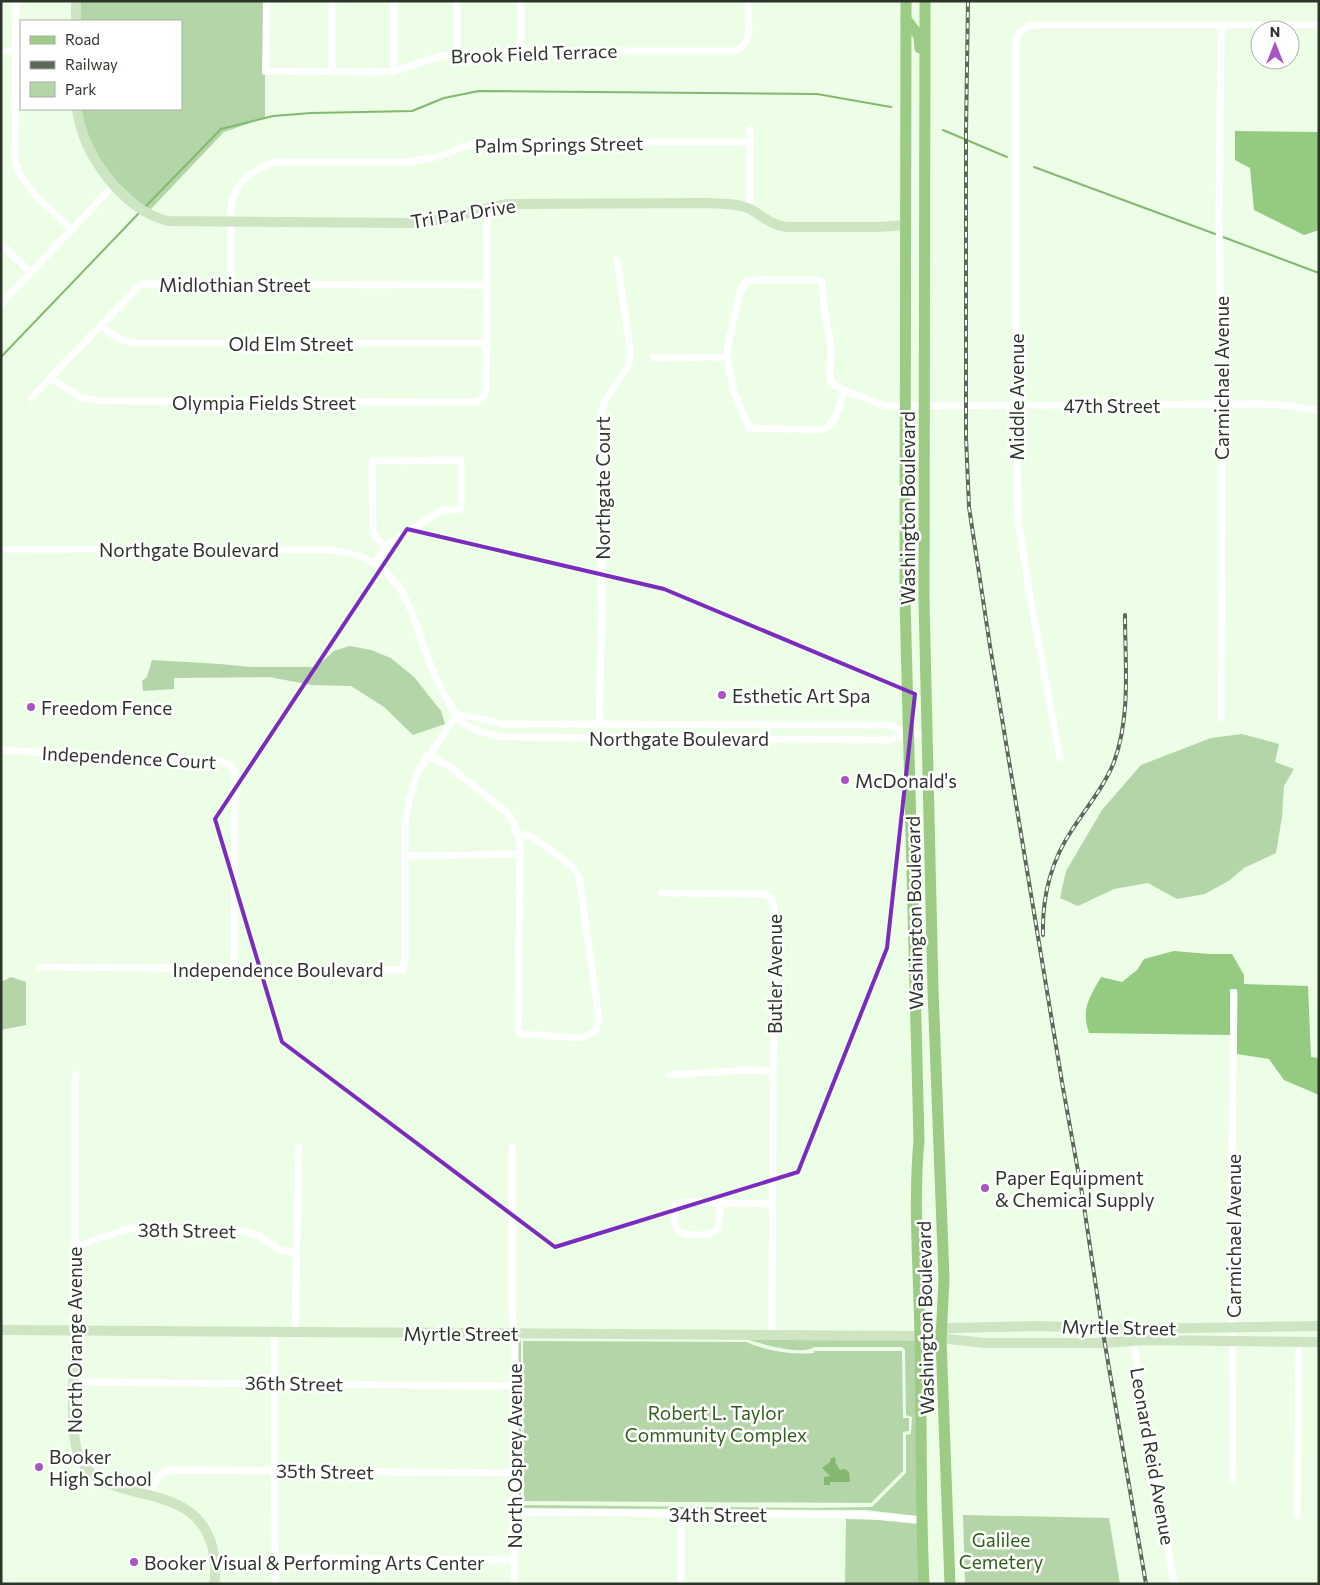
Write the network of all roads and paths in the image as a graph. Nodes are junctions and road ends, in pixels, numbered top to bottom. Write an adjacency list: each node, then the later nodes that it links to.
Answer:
1 (16, 1): 16 (street)
2 (76, 1): 12 (street)
3 (267, 1): 20 (street, Brook Field Terrace)
4 (332, 1): 20 (street)
5 (394, 1): 19 (street)
6 (457, 1): 18 (street)
7 (521, 1): 17 (street)
8 (748, 1): 17 (street, Brook Field Terrace)
9 (906, 1): 11 (main road, Washington Boulevard)
10 (923, 4): 22 (main road, Washington Boulevard)
11 (906, 19): 22 (main road); 29 (main road, Washington Boulevard)
12 (76, 20)
13 (1223, 26): 14 (street); 45 (street, Middle Avenue); 46 (street, Carmichael Avenue)
14 (1319, 26)
15 (1, 51): 16 (street)
16 (19, 51): 30 (street)
17 (521, 51): 18 (street, Brook Field Terrace)
18 (457, 53): 19 (street, Brook Field Terrace)
19 (394, 71): 20 (street, Brook Field Terrace)
20 (332, 72)
21 (77, 110): 25 (street, Tri Par Drive)
22 (925, 119): 38 (main road, Washington Boulevard)
23 (750, 129): 24 (street)
24 (750, 142): 27 (street); 28 (street, Palm Springs Street)
25 (114, 185): 28 (street, Tri Par Drive); 30 (street)
26 (487, 208): 27 (street, Tri Par Drive); 28 (street, Tri Par Drive); 35 (street)
27 (750, 209): 29 (street, Tri Par Drive)
28 (231, 223): 34 (street, Palm Springs Street)
29 (906, 225): 38 (main road); 47 (main road, Washington Boulevard)
30 (72, 230): 33 (street)
31 (1, 244): 33 (street)
32 (617, 260): 55 (street, Northgate Court)
33 (31, 273): 36 (street)
34 (231, 284): 35 (street, Midlothian Street); 37 (street, Midlothian Street)
35 (486, 285): 39 (street)
36 (1, 304)
37 (101, 325): 39 (street, Old Elm Street); 42 (street, Midlothian Street)
38 (924, 334): 48 (main road, Washington Boulevard)
39 (486, 343): 42 (street, Olympia Fields Street)
40 (654, 358): 41 (street)
41 (727, 358): 43 (street); 43 (street)
42 (50, 378): 44 (street, Midlothian Street)
43 (844, 390): 47 (street, 47th Street)
44 (31, 398)
45 (1016, 405): 46 (street, 47th Street); 48 (street, 47th Street); 60 (street, Middle Avenue)
46 (1222, 405): 49 (street, 47th Street); 54 (street, Carmichael Avenue)
47 (905, 406): 48 (street, 47th Street); 56 (main road, Washington Boulevard)
48 (924, 406): 57 (main road, Washington Boulevard)
49 (1319, 411)
50 (386, 546): 50 (street); 52 (street)
51 (1, 548): 52 (street, Northgate Boulevard)
52 (374, 564): 53 (street, Northgate Boulevard)
53 (456, 715): 55 (street, Northgate Boulevard); 56 (street, Northgate Boulevard); 59 (street, Independence Boulevard)
54 (1221, 718)
55 (599, 724): 56 (street, Northgate Boulevard)
56 (907, 734): 57 (street, Northgate Boulevard); 87 (main road, Washington Boulevard)
57 (927, 734): 85 (main road, Washington Boulevard)
58 (1, 750): 66 (street, Independence Court)
59 (427, 756): 61 (street); 63 (street, Independence Boulevard)
60 (1060, 758)
61 (518, 834): 62 (street); 62 (street)
62 (520, 854): 63 (street)
63 (405, 856): 66 (street, Independence Boulevard)
64 (661, 893): 68 (street, Butler Avenue)
65 (40, 968): 66 (street, Independence Boulevard)
66 (234, 969)
67 (1234, 993): 78 (street, Carmichael Avenue)
68 (773, 1072): 70 (street); 74 (street, Butler Avenue)
69 (75, 1075): 75 (street, North Orange Avenue)
70 (669, 1075)
71 (299, 1146): 76 (street)
72 (512, 1148): 84 (street, North Osprey Avenue)
73 (720, 1203): 73 (street); 74 (street)
74 (773, 1204): 86 (street, Butler Avenue)
75 (74, 1247): 76 (street, 38th Street); 81 (street, North Orange Avenue)
76 (297, 1253): 83 (street)
77 (1319, 1326): 78 (street, Myrtle Street)
78 (1233, 1328): 79 (street, Myrtle Street); 89 (street, Carmichael Avenue)
79 (1133, 1329): 85 (street, Myrtle Street); 88 (street, Leonard Reid Avenue)
80 (1, 1330): 81 (street, Myrtle Street)
81 (75, 1330): 82 (street, Myrtle Street); 92 (street, North Orange Avenue)
82 (274, 1332): 83 (street, Myrtle Street); 93 (street)
83 (295, 1332): 84 (street, Myrtle Street)
84 (514, 1334): 86 (street, Myrtle Street); 94 (street, North Osprey Avenue)
85 (941, 1334): 87 (street, Myrtle Street); 88 (street, Myrtle Street); 110 (main road, Washington Boulevard)
86 (772, 1335): 87 (street, Myrtle Street)
87 (920, 1336): 102 (main road, Washington Boulevard)
88 (1135, 1341): 89 (street, Myrtle Street); 111 (street, Leonard Reid Avenue)
89 (1233, 1341): 90 (street, Myrtle Street); 97 (street, Carmichael Avenue)
90 (1300, 1342): 91 (street, Myrtle Street); 101 (street)
91 (1319, 1342)
92 (74, 1382): 93 (street, 36th Street); 98 (street, North Orange Avenue)
93 (274, 1383): 94 (street, 36th Street); 95 (street)
94 (514, 1386): 96 (street, North Osprey Avenue)
95 (274, 1470): 96 (street, 35th Street); 98 (street, 35th Street); 103 (street)
96 (514, 1473): 99 (street, North Osprey Avenue)
97 (1233, 1480)
98 (151, 1495): 105 (street, North Orange Avenue)
99 (514, 1512): 100 (street, 34th Street); 104 (street, North Osprey Avenue)
100 (681, 1513): 102 (street, 34th Street); 108 (street)
101 (1297, 1515)
102 (921, 1520): 109 (main road, Washington Boulevard)
103 (275, 1558): 104 (street); 106 (street)
104 (514, 1560): 107 (street, North Osprey Avenue)
105 (214, 1584)
106 (275, 1584)
107 (514, 1584)
108 (681, 1584)
109 (924, 1584)
110 (950, 1584)
111 (1174, 1584)

